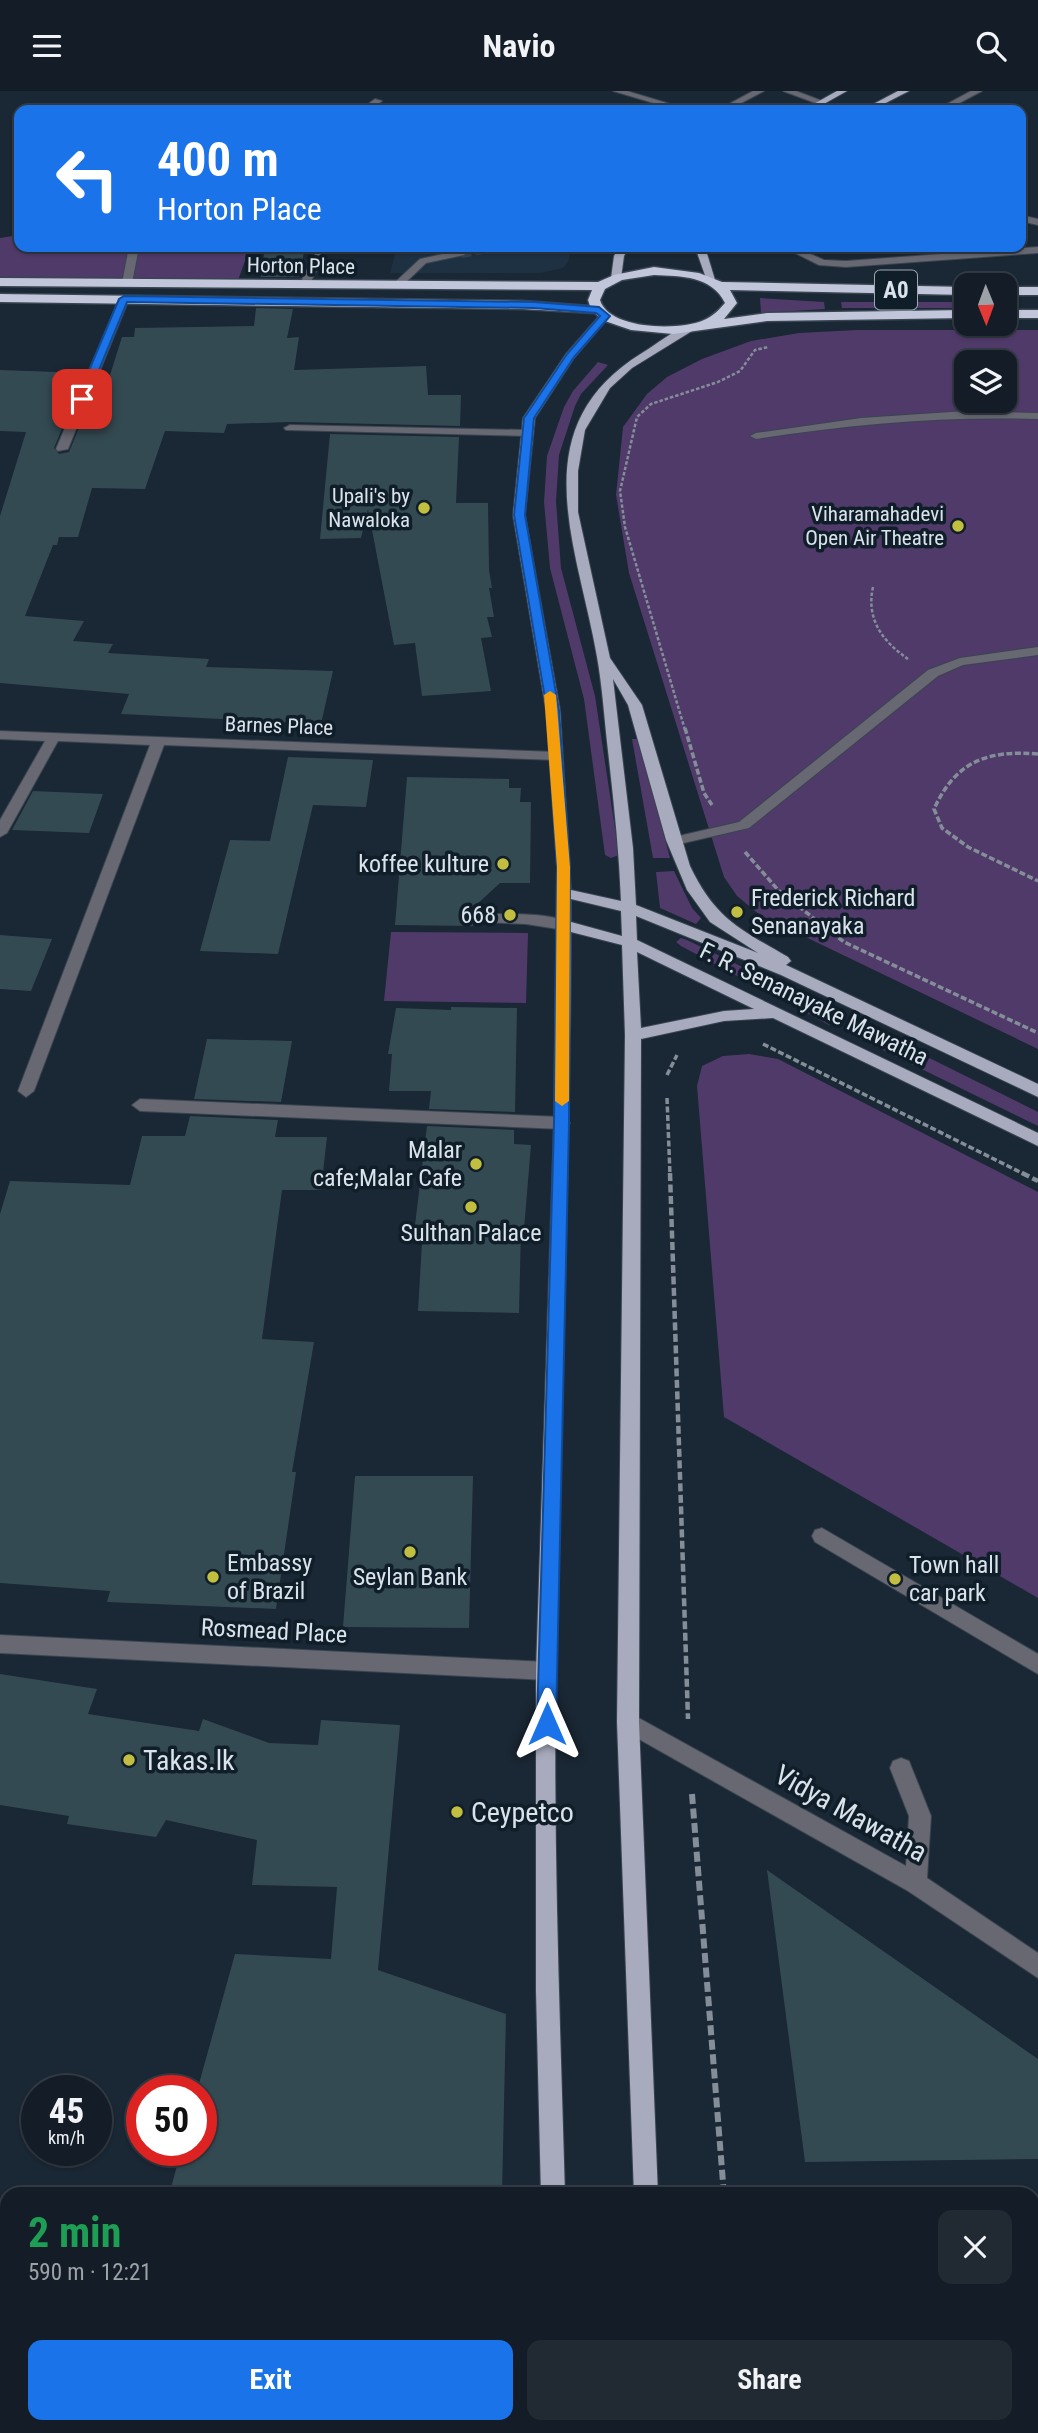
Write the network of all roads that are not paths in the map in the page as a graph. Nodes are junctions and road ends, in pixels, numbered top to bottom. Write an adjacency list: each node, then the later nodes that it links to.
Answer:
1 (617, 91): 11 (street)
2 (760, 91): 12 (street)
3 (787, 91): 9 (street)
4 (823, 91): 7 (street)
5 (905, 91): 14 (main road)
6 (978, 91): 15 (street)
7 (839, 93): 9 (main road)
8 (378, 101): 10 (street)
9 (821, 102): 13 (main road)
10 (372, 105)
11 (668, 105)
12 (732, 105)
13 (816, 105)
14 (876, 105)
15 (950, 105)
16 (133, 252): 25 (street)
17 (321, 252): 27 (street)
18 (621, 252): 23 (main road)
19 (702, 252): 26 (main road)
20 (799, 252): 21 (street)
21 (1011, 252)
22 (461, 253): 28 (street)
23 (616, 278): 26 (highway, A0); 29 (highway, A0)
24 (0, 282): 25 (highway, Horton Place / A0)
25 (127, 283): 27 (highway, Horton Place / A0)
26 (716, 284): 30 (highway, A0); 39 (highway, A0)
27 (304, 285): 28 (highway, Horton Place / A0)
28 (396, 286): 29 (highway, Horton Place / A0)
29 (601, 286): 35 (highway)
30 (954, 291)
31 (1017, 291): 32 (highway)
32 (1038, 291)
33 (0, 298): 34 (highway, Horton Place / A0)
34 (124, 299): 35 (highway, Horton Place / A0); 45 (street)
35 (602, 313): 40 (highway, A0); 43 (main road)
36 (954, 314): 39 (highway, A0)
37 (1017, 314): 38 (highway)
38 (1038, 314)
39 (704, 325): 40 (highway, A0)
40 (688, 329): 47 (main road)
41 (1038, 416): 44 (street)
42 (290, 428): 43 (street)
43 (527, 433): 51 (main road)
44 (755, 436)
45 (62, 449)
46 (1038, 651): 53 (street)
47 (604, 658): 53 (main road); 55 (main road)
48 (0, 735): 49 (street, Barnes Place)
49 (54, 737): 50 (street, Barnes Place); 52 (street)
50 (158, 742): 51 (street, Barnes Place); 62 (street)
51 (556, 756): 54 (main road)
52 (0, 833)
53 (675, 841): 59 (main road)
54 (564, 893): 55 (main road, F. R. Senanayake Mawatha); 57 (main road)
55 (629, 908): 58 (main road); 59 (main road, F. R. Senanayake Mawatha)
56 (487, 919): 57 (street)
57 (564, 925): 58 (main road, F. R. Senanayake Mawatha); 65 (main road)
58 (631, 943): 60 (main road, F. R. Senanayake Mawatha); 61 (main road)
59 (844, 996): 63 (main road, F. R. Senanayake Mawatha)
60 (775, 1013): 61 (main road); 66 (main road, F. R. Senanayake Mawatha)
61 (633, 1035): 71 (main road)
62 (26, 1091)
63 (1038, 1091)
64 (140, 1105): 65 (street)
65 (562, 1123): 70 (main road)
66 (1038, 1140)
67 (822, 1536): 69 (street)
68 (0, 1644): 70 (street, Rosmead Place)
69 (1038, 1665)
70 (546, 1671): 75 (main road)
71 (628, 1722): 73 (street, Vidya Mawatha); 76 (main road)
72 (901, 1767): 73 (street)
73 (916, 1883): 74 (street, Vidya Mawatha)
74 (1038, 1967)
75 (553, 2187)
76 (646, 2187)

